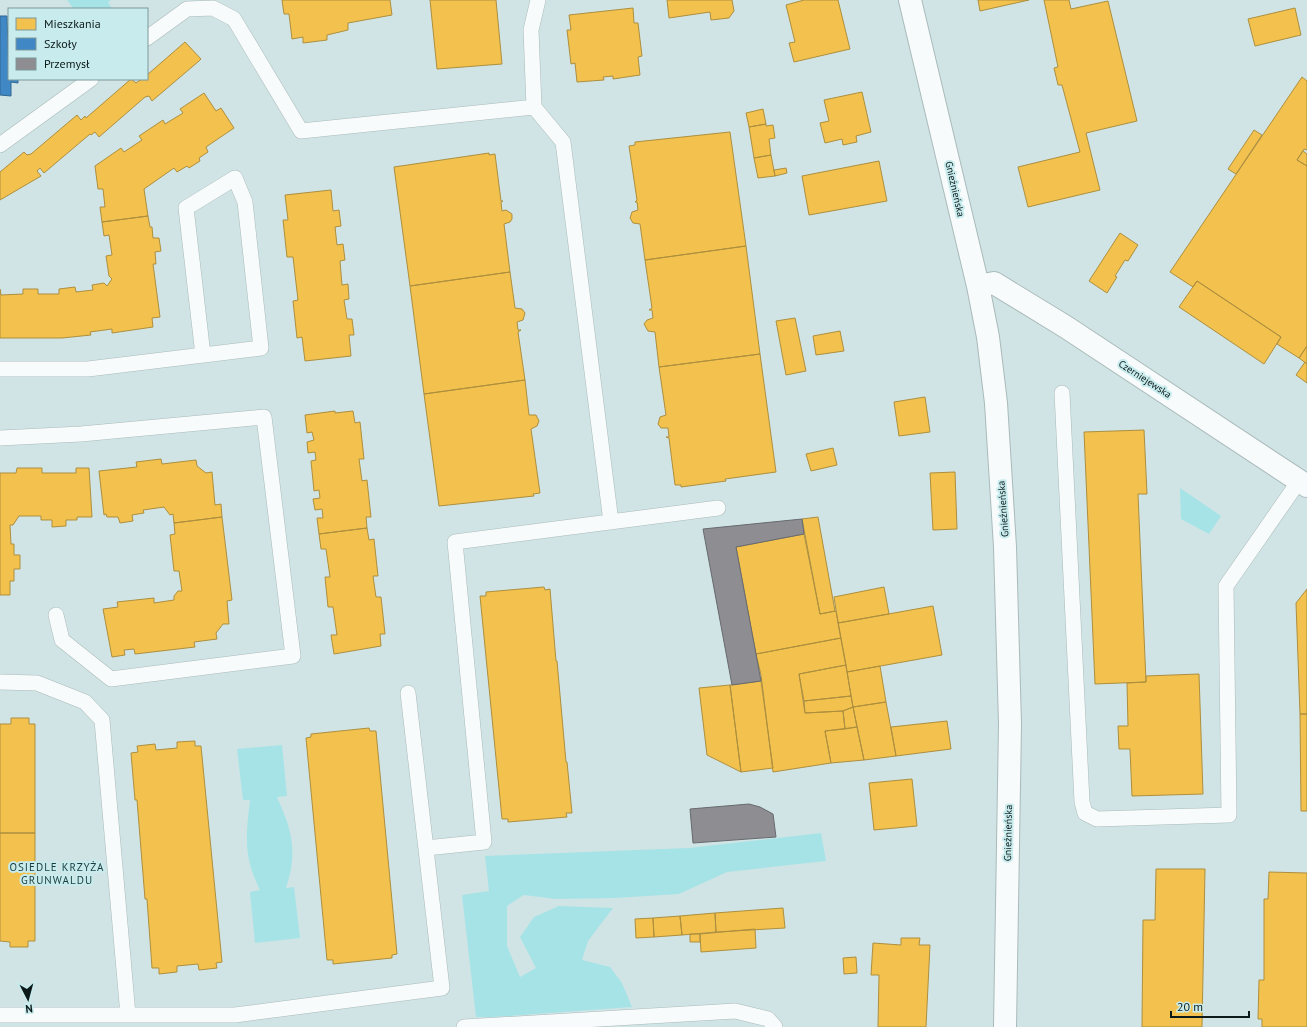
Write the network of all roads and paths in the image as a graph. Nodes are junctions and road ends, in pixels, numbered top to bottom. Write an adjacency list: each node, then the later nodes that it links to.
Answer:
1 (538, 0): 5 (lane)
2 (910, 0): 7 (street, Gnieźnieńska)
3 (148, 37): 5 (lane)
4 (90, 80): 6 (lane)
5 (534, 107): 14 (lane)
6 (0, 145)
7 (978, 286): 12 (street, Czerniejewska); 23 (street, Gnieźnieńska)
8 (203, 355): 8 (lane); 9 (lane)
9 (0, 369)
10 (1062, 393): 12 (lane)
11 (0, 438): 15 (lane)
12 (1303, 483)
13 (718, 508): 14 (lane)
14 (611, 522): 18 (lane)
15 (56, 615)
16 (0, 682): 20 (lane)
17 (408, 693): 18 (lane)
18 (426, 848): 20 (lane)
19 (0, 1015): 20 (lane)
20 (128, 1015)
21 (464, 1027): 22 (lane)
22 (775, 1027)
23 (1006, 1027)

